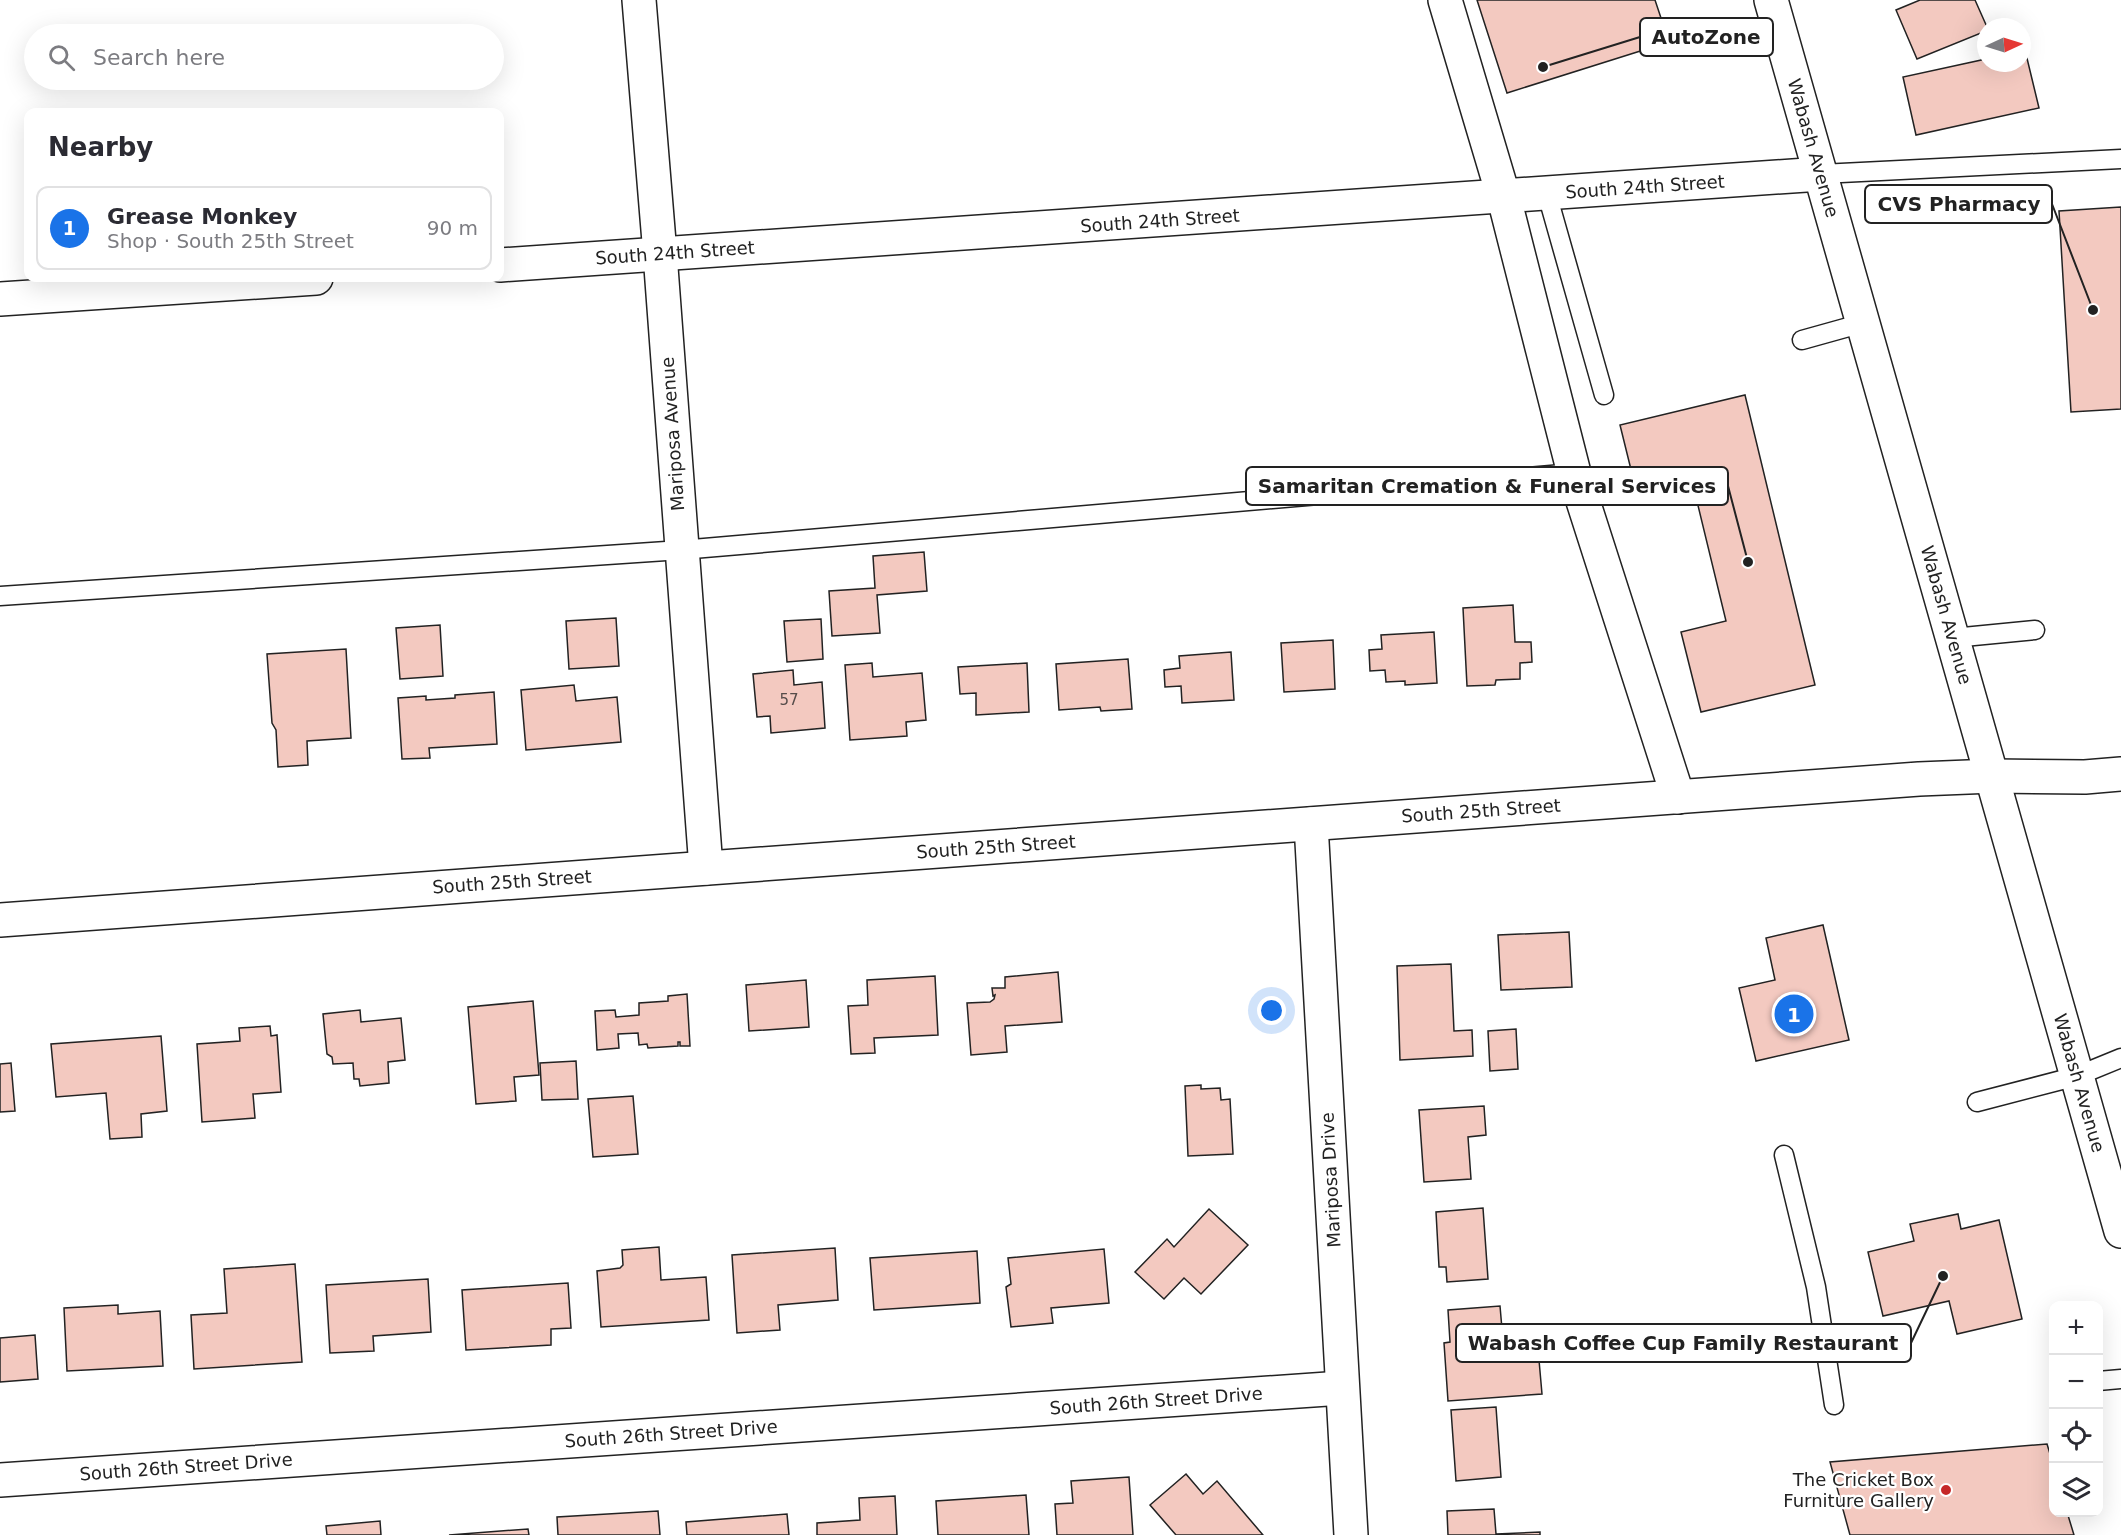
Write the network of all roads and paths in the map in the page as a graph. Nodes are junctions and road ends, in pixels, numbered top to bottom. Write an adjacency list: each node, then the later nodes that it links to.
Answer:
1 (639, 0): 8 (street, Mariposa Avenue)
2 (1445, 0): 7 (street)
3 (1771, 0): 5 (street, Wabash Avenue)
4 (2121, 159): 5 (lane)
5 (1821, 174): 6 (street, South 24th Street); 12 (street, Wabash Avenue)
6 (1547, 194): 7 (street, South 24th Street); 14 (lane)
7 (1504, 198): 8 (street, South 24th Street); 15 (street)
8 (660, 254): 9 (street, South 24th Street); 16 (street, Mariposa Avenue)
9 (504, 265)
10 (256, 282): 11 (street)
11 (0, 299)
12 (1863, 322): 13 (lane); 19 (street, Wabash Avenue)
13 (1802, 340)
14 (1604, 395)
15 (1574, 473): 16 (lane); 22 (street)
16 (681, 550): 17 (lane); 24 (street, Mariposa Avenue)
17 (0, 596)
18 (2035, 630): 19 (lane)
19 (1953, 638): 21 (street, Wabash Avenue)
20 (2121, 774): 21 (street, South 25th Street)
21 (1993, 776): 22 (street, South 25th Street); 27 (street, Wabash Avenue)
22 (1678, 797): 23 (street, South 25th Street)
23 (1311, 824): 24 (street, South 25th Street); 33 (street, Mariposa Drive)
24 (706, 868): 25 (street, South 25th Street)
25 (0, 920)
26 (2121, 1058): 27 (lane)
27 (2077, 1076): 28 (lane); 30 (street, Wabash Avenue)
28 (1977, 1102)
29 (1784, 1155): 34 (lane)
30 (2121, 1231)
31 (2121, 1378): 32 (lane)
32 (2103, 1380)
33 (1342, 1388): 35 (street, South 26th Street Drive); 36 (street, Mariposa Drive)
34 (1834, 1405)
35 (0, 1480)
36 (1351, 1535)

